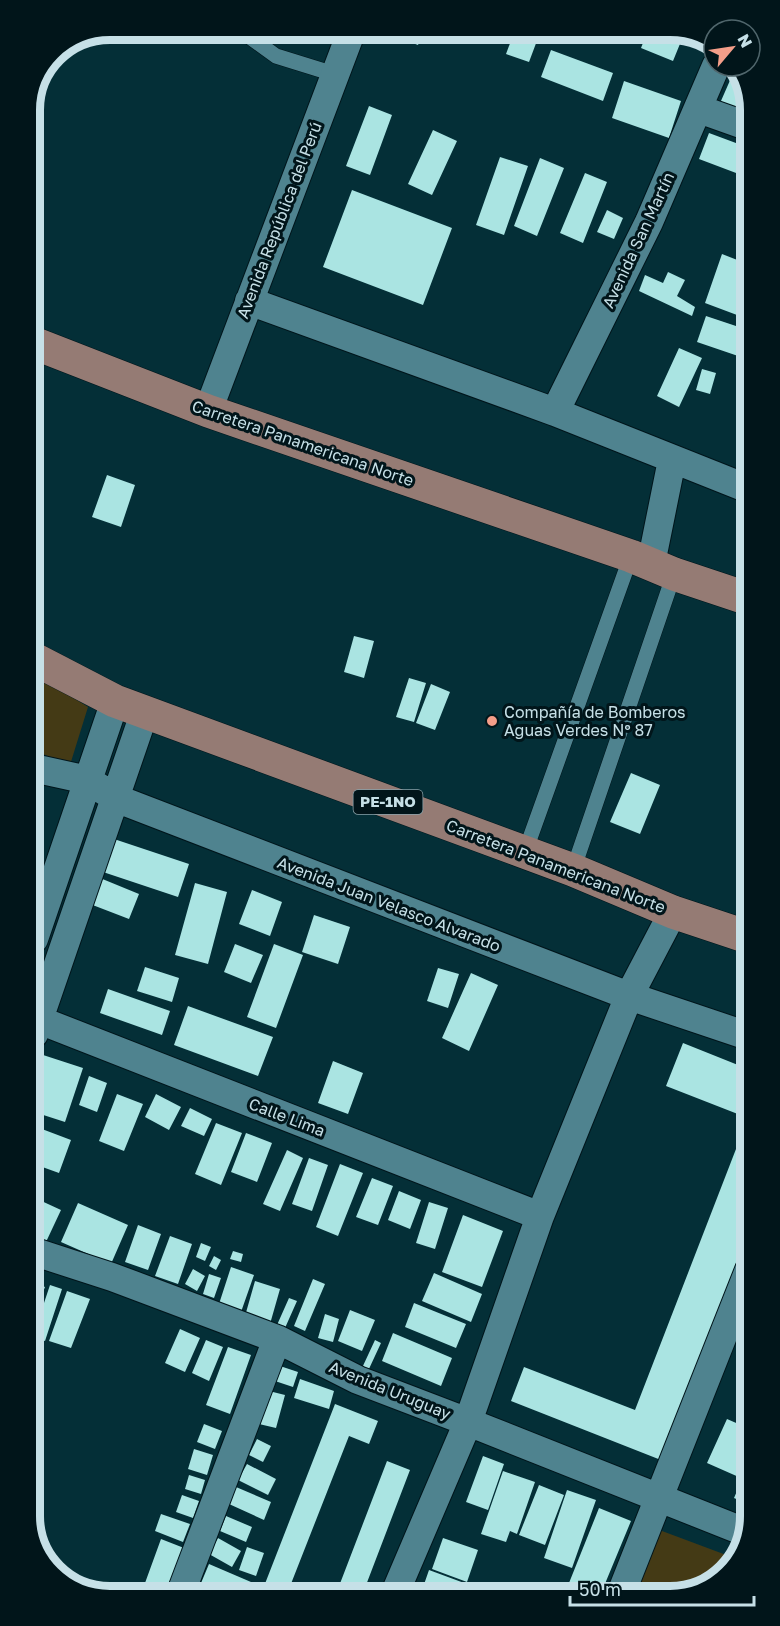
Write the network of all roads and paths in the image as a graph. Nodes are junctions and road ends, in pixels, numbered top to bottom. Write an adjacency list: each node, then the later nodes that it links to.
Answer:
1 (254, 40): 3 (lane)
2 (348, 40): 3 (street, Avenida República del Perú)
3 (334, 74): 7 (street, Avenida República del Perú)
4 (711, 78): 5 (street, Avenida San Martín)
5 (699, 109): 6 (street); 10 (street, Avenida San Martín)
6 (740, 124)
7 (249, 301): 9 (street, Avenida República del Perú); 10 (street)
8 (41, 346): 9 (main road, Carretera Panamericana Norte)
9 (208, 411): 13 (main road, Carretera Panamericana Norte)
10 (555, 412): 11 (street)
11 (672, 460): 12 (street); 13 (street)
12 (740, 486)
13 (652, 564): 14 (main road, Carretera Panamericana Norte); 20 (lane); 21 (lane)
14 (740, 596)
15 (41, 662): 16 (main road, Carretera Panamericana Norte / PE-1NO)
16 (130, 706): 18 (street); 19 (street); 20 (main road, Carretera Panamericana Norte / PE-1NO)
17 (41, 770): 18 (street, Avenida Juan Velasco Alvarado)
18 (88, 780): 19 (street, Avenida Juan Velasco Alvarado); 23 (street)
19 (115, 798): 25 (street, Avenida Juan Velasco Alvarado); 26 (street)
20 (525, 852): 21 (main road, Carretera Panamericana Norte / PE-1NO)
21 (573, 870): 22 (main road, Carretera Panamericana Norte / PE-1NO)
22 (673, 912): 24 (main road, Carretera Panamericana Norte / PE-1NO); 25 (street)
23 (40, 920)
24 (740, 934)
25 (629, 996): 28 (street, Avenida Juan Velasco Alvarado); 29 (street)
26 (40, 1012)
27 (40, 1026): 29 (street, Calle Lima)
28 (740, 1033)
29 (540, 1216): 33 (street)
30 (40, 1254): 32 (street, Avenida Uruguay)
31 (740, 1293): 34 (street)
32 (277, 1339): 33 (street, Avenida Uruguay); 36 (street)
33 (468, 1422): 34 (street, Avenida Uruguay); 37 (street)
34 (659, 1497): 35 (street, Avenida Uruguay); 38 (street)
35 (738, 1529)
36 (184, 1585)
37 (397, 1586)
38 (624, 1586)

